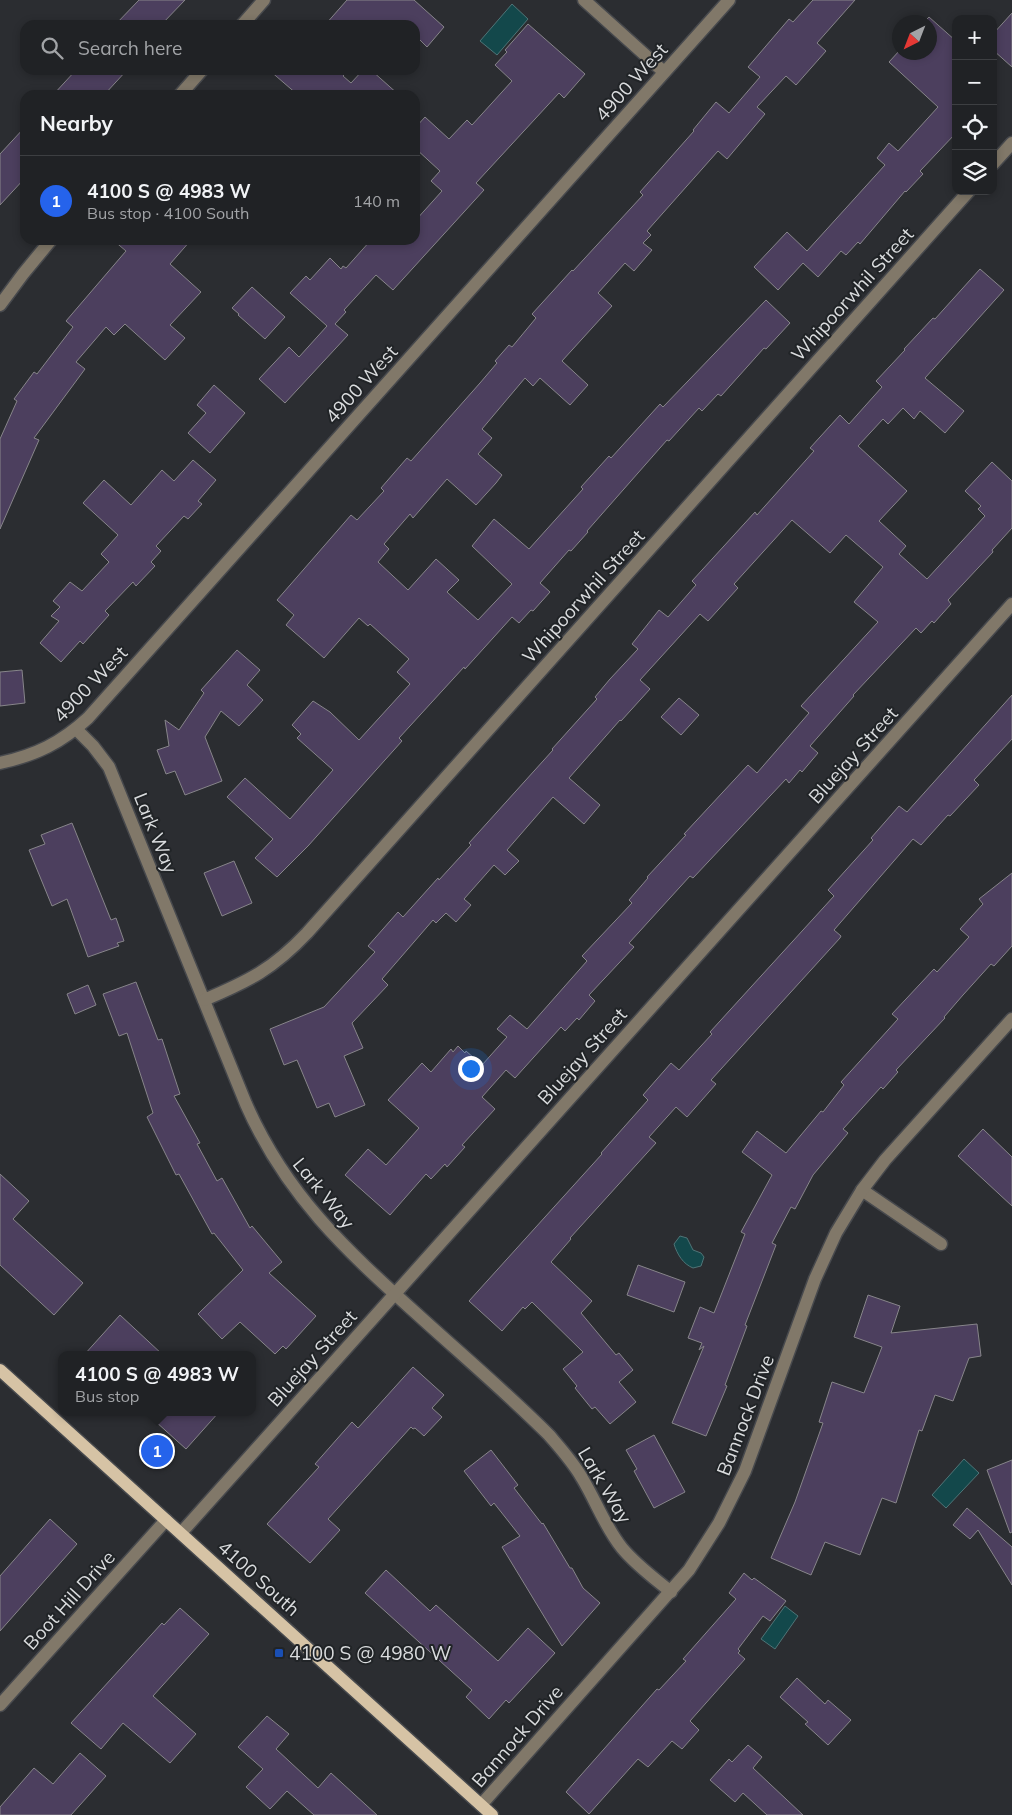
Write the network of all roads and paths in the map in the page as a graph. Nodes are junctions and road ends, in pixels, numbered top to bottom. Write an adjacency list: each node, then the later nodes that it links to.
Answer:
1 (264, 0): 4 (street)
2 (584, 0): 5 (street)
3 (729, 0): 5 (street, 4900 West)
4 (246, 20)
5 (664, 72): 14 (street, 4900 West)
6 (198, 75): 7 (street)
7 (184, 90)
8 (1012, 143): 9 (street)
9 (997, 160)
10 (965, 195): 16 (street, Whipoorwhil Street)
11 (47, 245): 12 (street)
12 (0, 305)
13 (1012, 604): 20 (street, Bluejay Street)
14 (76, 729): 15 (street, 4900 West); 16 (street, Lark Way)
15 (0, 763)
16 (204, 1000): 20 (street, Lark Way)
17 (1012, 1019): 18 (street, Bannock Drive)
18 (862, 1190): 19 (street); 24 (street, Bannock Drive)
19 (941, 1244)
20 (394, 1294): 23 (street, Bluejay Street); 24 (street, Lark Way)
21 (0, 1370): 22 (main road, 4100 South)
22 (166, 1520): 23 (main road, 4100 South); 25 (street, Boot Hill Drive)
23 (181, 1533): 26 (main road, 4100 South)
24 (671, 1592): 26 (street, Bannock Drive)
25 (0, 1705)
26 (481, 1806): 27 (main road, 4100 South)
27 (492, 1815)

